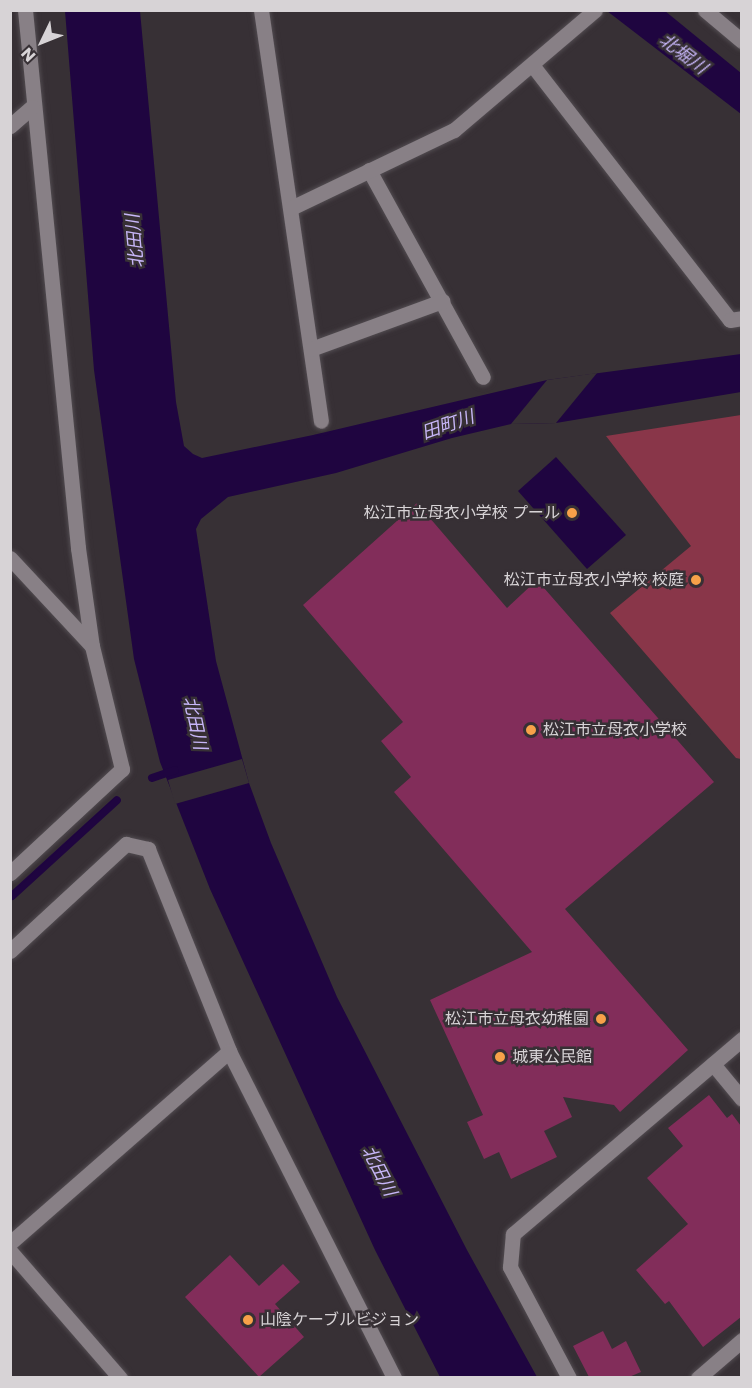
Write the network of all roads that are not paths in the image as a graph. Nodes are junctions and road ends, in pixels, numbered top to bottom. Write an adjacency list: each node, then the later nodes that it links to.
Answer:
1 (25, 10): 7 (street)
2 (261, 10): 10 (street)
3 (595, 10): 6 (street)
4 (705, 10): 5 (street)
5 (741, 41)
6 (533, 66): 9 (street); 12 (street)
7 (32, 107): 8 (street); 17 (street)
8 (10, 126)
9 (369, 170): 10 (street); 11 (street)
10 (291, 208): 13 (street)
11 (442, 301): 13 (street); 14 (street)
12 (741, 318)
13 (311, 349): 15 (street)
14 (483, 377)
15 (321, 421)
16 (10, 558): 17 (street)
17 (92, 646): 18 (street)
18 (10, 873)
19 (10, 951): 21 (street)
20 (741, 1039): 22 (street)
21 (229, 1051): 24 (street); 28 (street)
22 (713, 1064): 23 (street); 29 (street)
23 (741, 1098)
24 (10, 1244)
25 (10, 1251): 27 (street)
26 (741, 1340): 30 (street)
27 (120, 1377)
28 (394, 1377)
29 (569, 1377)
30 (698, 1377)

